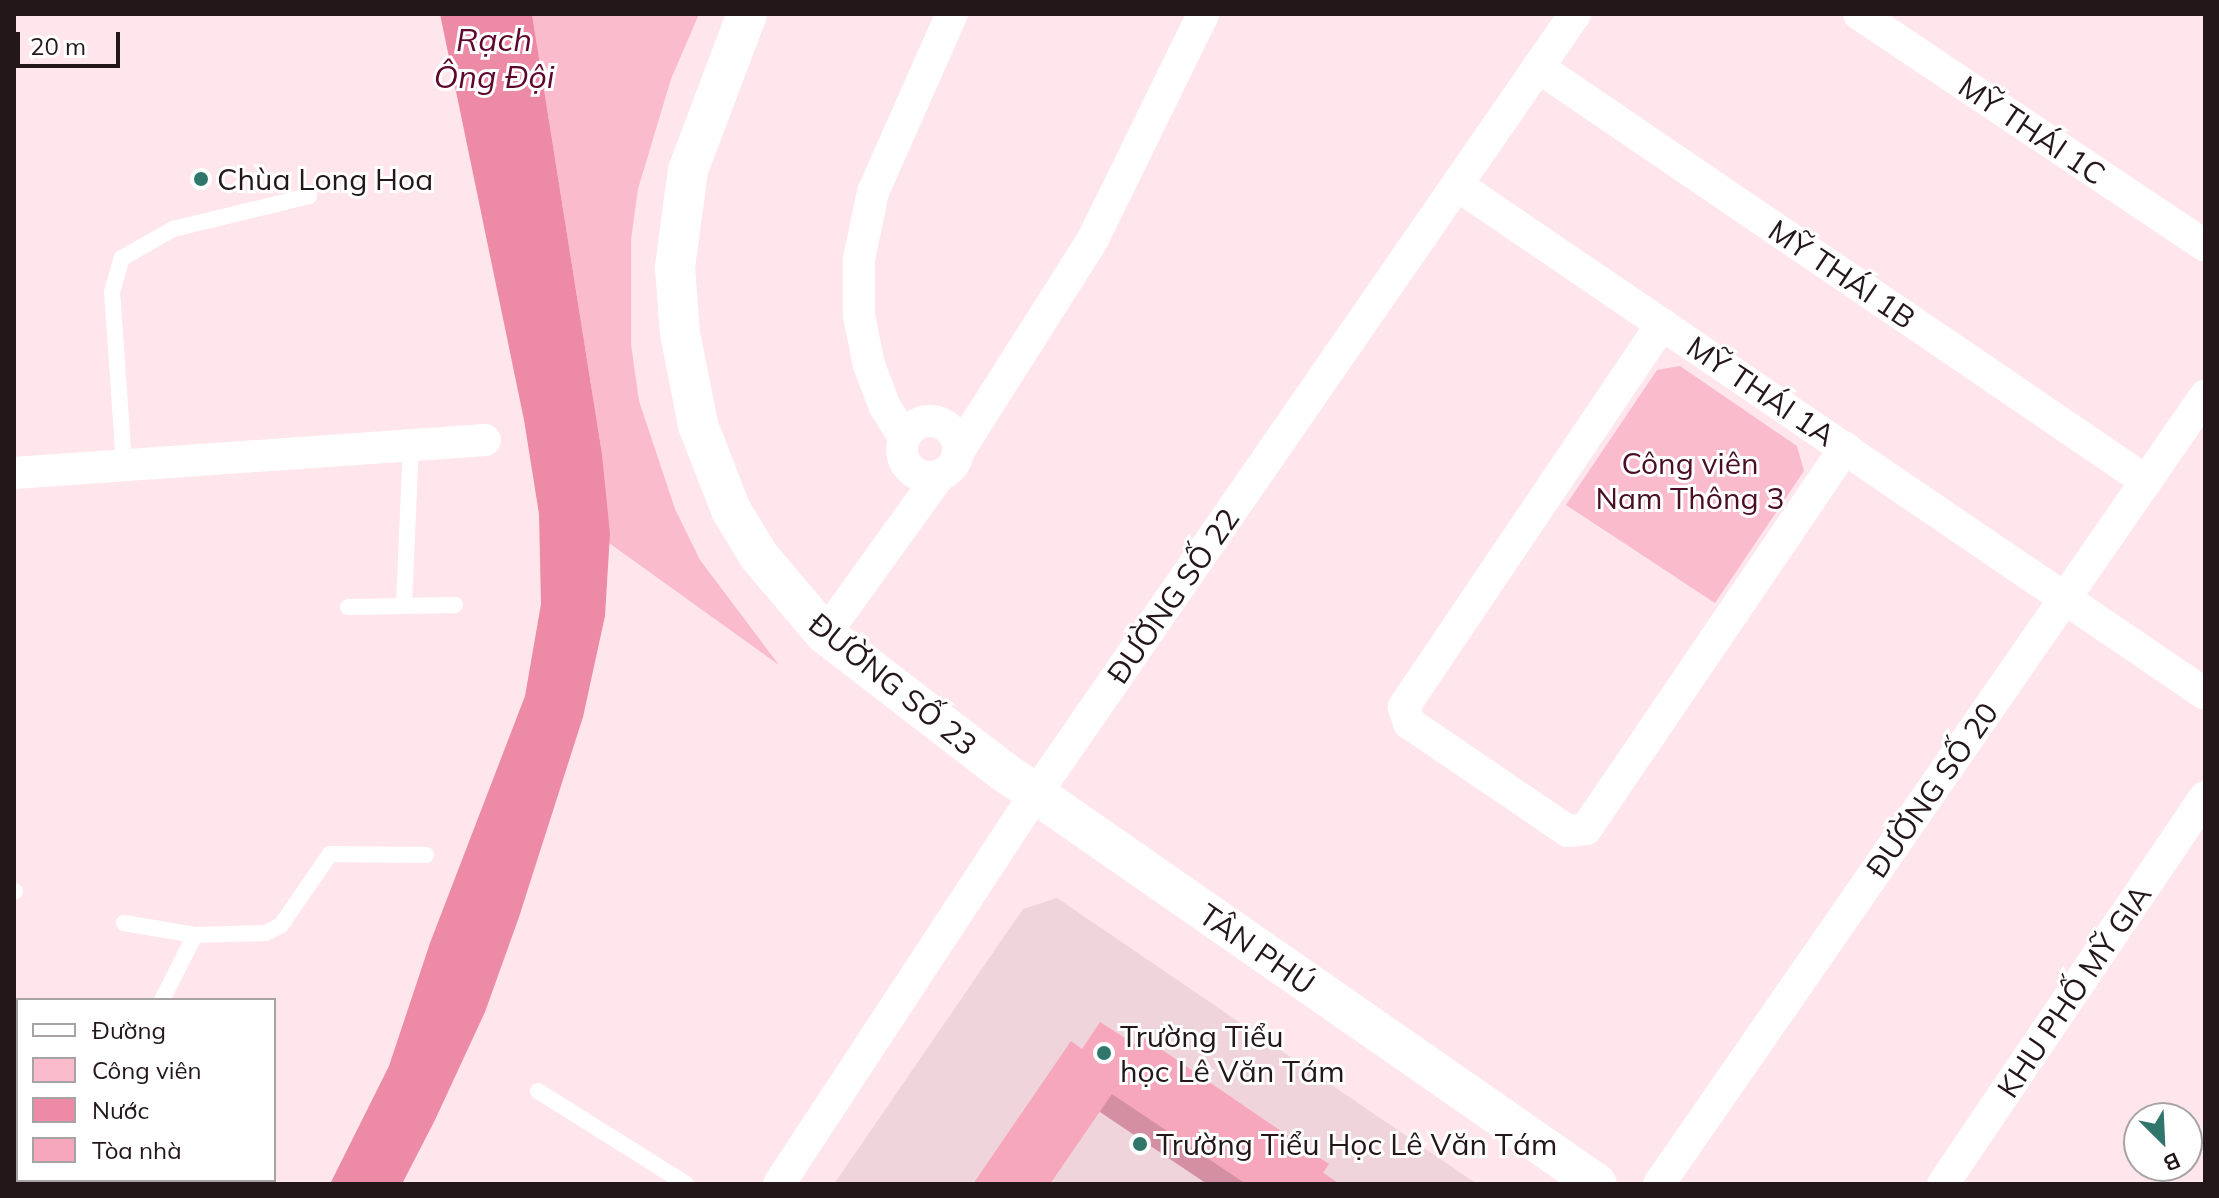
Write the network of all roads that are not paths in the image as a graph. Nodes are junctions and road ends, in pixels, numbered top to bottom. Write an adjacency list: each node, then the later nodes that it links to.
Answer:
1 (747, 14): 24 (street, ĐƯỜNG SỐ 23)
2 (952, 14): 12 (street)
3 (1203, 14): 17 (street)
4 (1575, 14): 6 (street, ĐƯỜNG SỐ 22)
5 (1859, 14): 9 (street, MỸ THÁI 1C)
6 (1538, 67): 7 (street, ĐƯỜNG SỐ 22); 19 (street, MỸ THÁI 1B)
7 (1457, 185): 10 (street, MỸ THÁI 1A); 26 (street, ĐƯỜNG SỐ 22)
8 (309, 196): 16 (lane)
9 (2205, 246)
10 (1662, 324): 15 (street, MỸ THÁI 1A); 15 (street)
11 (2205, 396): 19 (street, ĐƯỜNG SỐ 20)
12 (904, 437): 17 (street); 17 (street)
13 (485, 440): 14 (street)
14 (411, 444): 16 (street); 22 (lane)
15 (1845, 448): 20 (street, MỸ THÁI 1A)
16 (124, 463): 18 (street)
17 (948, 464): 24 (street)
18 (14, 473)
19 (2146, 481): 20 (street, ĐƯỜNG SỐ 20)
20 (2065, 597): 25 (street); 36 (street, ĐƯỜNG SỐ 20)
21 (455, 605): 22 (lane)
22 (404, 606): 23 (lane)
23 (348, 607)
24 (825, 634): 26 (street, ĐƯỜNG SỐ 23)
25 (2205, 694)
26 (1035, 795): 34 (street, ĐƯỜNG SỐ 22); 35 (street, TÂN PHÚ)
27 (2205, 797): 37 (street, KHU PHỐ MỸ GIA)
28 (426, 855): 30 (lane)
29 (124, 923): 30 (lane)
30 (195, 935): 31 (lane)
31 (163, 998)
32 (538, 1091): 33 (lane)
33 (686, 1184)
34 (779, 1184)
35 (1597, 1184)
36 (1659, 1184)
37 (1943, 1184)

